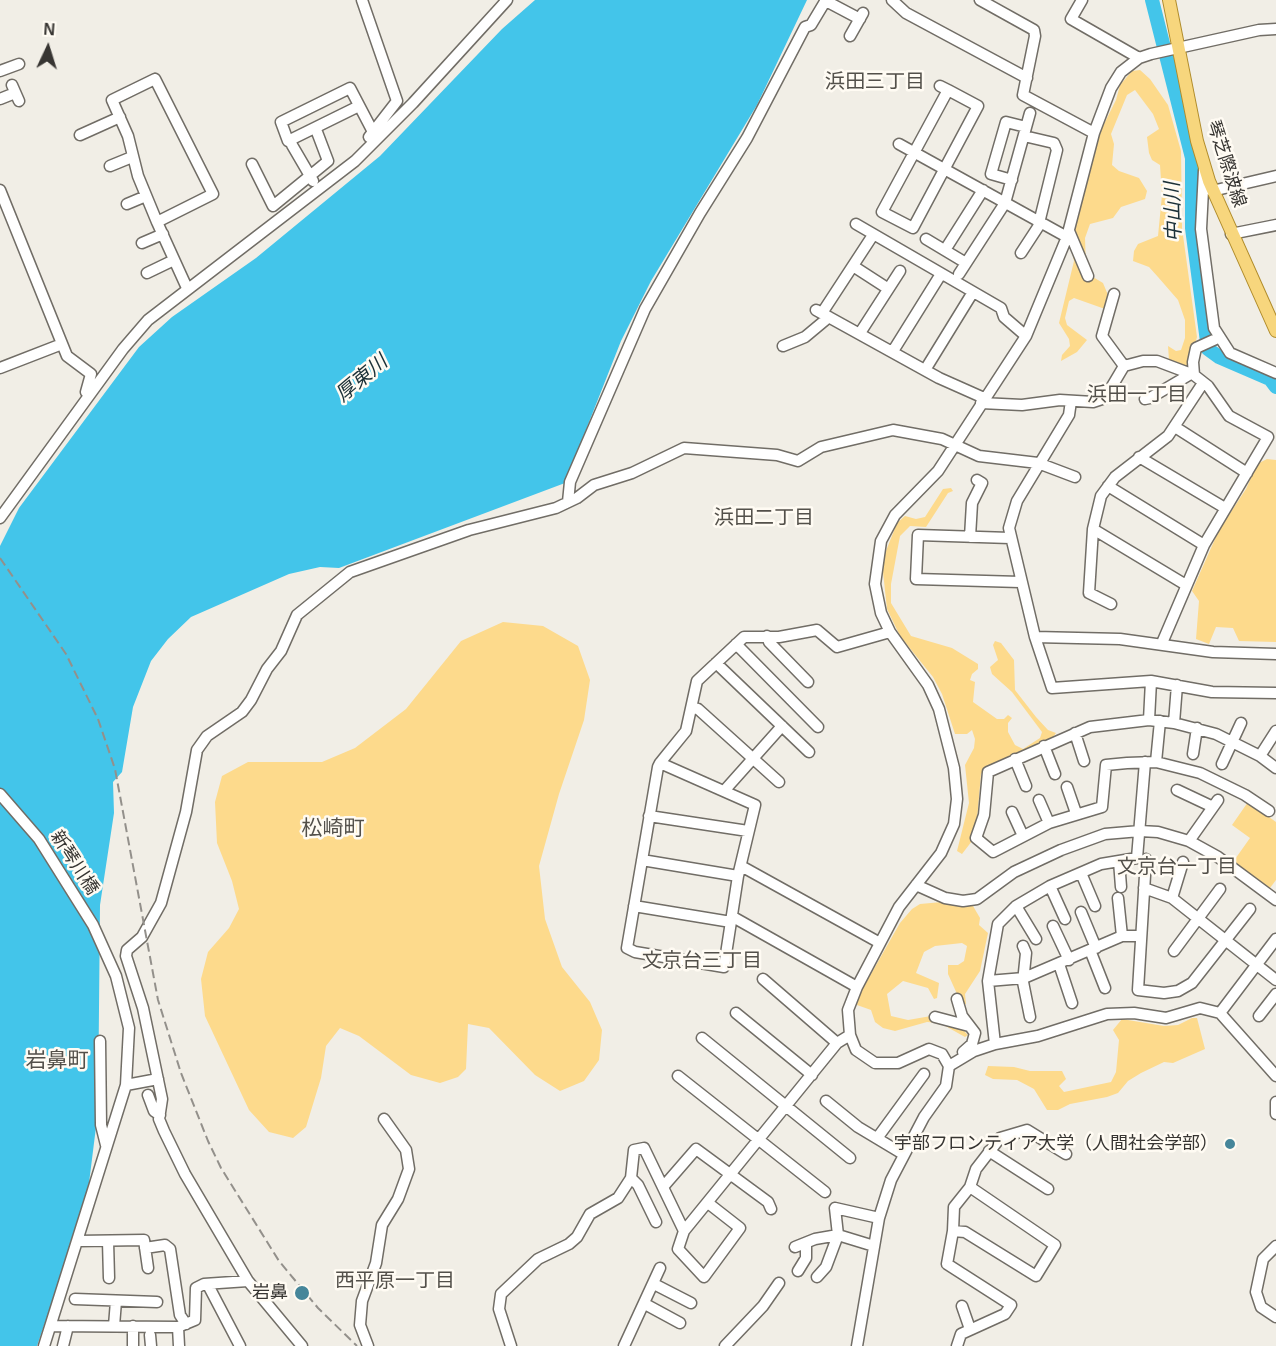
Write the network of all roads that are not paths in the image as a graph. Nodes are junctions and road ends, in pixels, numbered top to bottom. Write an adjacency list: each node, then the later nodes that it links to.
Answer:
1 (362, 0): 22 (street)
2 (507, 0): 29 (street)
3 (826, 0): 9 (street); 94 (street)
4 (892, 0): 14 (street)
5 (980, 0): 14 (street)
6 (1082, 0): 11 (street)
7 (1169, 0): 10 (main road, 琴芝際波線)
8 (1276, 29): 10 (street)
9 (850, 36)
10 (1169, 50): 11 (street); 32 (main road, 琴芝際波線)
11 (1139, 58): 23 (street)
12 (20, 64): 13 (street)
13 (0, 71)
14 (1027, 78): 23 (street)
15 (15, 93): 16 (street)
16 (0, 99)
17 (359, 106): 17 (street); 22 (street)
18 (1030, 113): 20 (street)
19 (120, 117): 24 (street); 28 (street); 45 (street)
20 (1025, 131): 36 (street); 36 (street); 44 (street)
21 (317, 132): 34 (street)
22 (372, 132): 29 (street)
23 (1094, 134): 49 (street)
24 (80, 135)
25 (899, 144): 27 (street)
26 (292, 145): 34 (street)
27 (914, 152): 33 (street); 33 (street); 33 (street)
28 (132, 156): 31 (street); 40 (street)
29 (355, 160): 43 (street)
30 (252, 164): 34 (street)
31 (110, 166)
32 (1205, 167): 39 (main road, 琴芝際波線); 72 (street)
33 (945, 169): 38 (street)
34 (310, 176): 43 (street)
35 (1276, 176): 39 (street)
36 (1012, 180): 41 (street)
37 (0, 190): 73 (street)
38 (983, 190): 41 (street); 54 (street)
39 (1212, 191): 50 (main road, 琴芝際波線)
40 (146, 196): 42 (street); 45 (street)
41 (1005, 203): 44 (street); 57 (street)
42 (127, 204)
43 (299, 204): 64 (street)
44 (1039, 221): 49 (street); 55 (street)
45 (157, 222): 48 (street)
46 (856, 224): 51 (street)
47 (1276, 225): 50 (street)
48 (163, 234): 53 (street); 56 (street)
49 (1068, 234): 63 (street); 71 (street)
50 (1232, 234): 69 (main road, 琴芝際波線)
51 (873, 235): 58 (street); 61 (street)
52 (926, 239): 54 (street)
53 (142, 243)
54 (945, 250): 57 (street)
55 (1021, 253)
56 (174, 260): 60 (street); 64 (street)
57 (966, 262): 62 (street)
58 (853, 266): 65 (street); 68 (street)
59 (900, 271): 65 (street)
60 (147, 273)
61 (941, 274): 66 (street); 75 (street)
62 (959, 274)
63 (1088, 276)
64 (187, 288): 85 (street)
65 (887, 288): 70 (street)
66 (973, 292): 71 (street); 78 (street)
67 (1114, 294): 76 (street)
68 (822, 314): 70 (street); 74 (street)
69 (1276, 331)
70 (860, 333): 75 (street)
71 (1026, 336): 83 (street)
72 (1211, 341): 79 (street); 80 (street)
73 (62, 344): 77 (street); 85 (street)
74 (783, 346)
75 (893, 351): 78 (street)
76 (1124, 366): 80 (street); 84 (street)
77 (0, 368)
78 (925, 370): 83 (street)
79 (1276, 373)
80 (1192, 375): 81 (street); 82 (street)
81 (1203, 383): 86 (street); 90 (street)
82 (1145, 399)
83 (983, 401): 84 (street); 87 (street)
84 (1071, 401): 89 (street)
85 (83, 404): 96 (street)
86 (1175, 427): 88 (street); 90 (street)
87 (955, 443): 89 (street); 94 (street); 104 (street)
88 (1139, 457): 93 (street); 95 (street)
89 (1038, 463): 91 (street); 99 (street)
90 (1247, 473): 95 (street)
91 (1075, 477)
92 (977, 480): 98 (street)
93 (1108, 486): 97 (street); 100 (street)
94 (568, 502): 210 (street)
95 (1225, 508): 100 (street)
96 (0, 518)
97 (1093, 529): 102 (street); 103 (street)
98 (970, 537): 99 (street); 101 (street)
99 (1010, 538): 101 (street)
100 (1204, 545): 102 (street)
101 (1020, 582): 106 (street)
102 (1186, 585): 107 (street)
103 (1111, 604)
104 (890, 632): 105 (street); 159 (street)
105 (766, 636): 108 (street); 112 (street)
106 (1035, 637): 107 (street); 111 (street)
107 (1162, 643): 109 (street)
108 (736, 644): 110 (street); 120 (street)
109 (1276, 654)
110 (716, 663): 115 (street); 119 (street)
111 (1151, 681): 113 (street); 116 (street)
112 (808, 682)
113 (1177, 685): 114 (street); 117 (street)
114 (1276, 693)
115 (692, 707): 129 (street); 133 (street)
116 (1154, 720): 117 (street); 123 (street); 132 (street)
117 (1174, 723): 121 (street)
118 (1241, 723): 124 (street)
119 (782, 726): 126 (street); 129 (street)
120 (818, 727)
121 (1197, 728): 124 (street); 127 (street)
122 (1276, 731): 128 (street)
123 (1075, 733): 125 (street); 131 (street)
124 (1232, 742): 128 (street); 134 (street)
125 (1044, 746): 130 (street); 136 (street)
126 (809, 752)
127 (1193, 754)
128 (1260, 756): 135 (street)
129 (752, 758): 137 (street); 141 (street)
130 (1015, 759): 138 (street); 151 (street)
131 (1084, 761)
132 (1151, 762): 144 (street); 146 (street); 150 (street)
133 (660, 763): 141 (street); 147 (street)
134 (1222, 764)
135 (1276, 768)
136 (1055, 774)
137 (779, 782)
138 (1026, 786)
139 (1067, 788): 146 (street)
140 (1177, 790): 152 (street)
141 (724, 791): 149 (street)
142 (0, 794): 211 (street, 新琴川橋)
143 (1038, 800): 148 (street)
144 (1269, 811)
145 (1011, 812): 151 (street)
146 (1076, 813): 148 (street)
147 (649, 816): 149 (street); 153 (street)
148 (1049, 823): 151 (street)
149 (748, 831): 157 (street)
150 (1140, 831): 152 (street); 155 (street); 159 (street)
151 (1023, 836)
152 (1189, 841): 164 (street)
153 (642, 860): 157 (street); 165 (street)
154 (1146, 860): 161 (street)
155 (1119, 861): 158 (street); 174 (street)
156 (1183, 862): 163 (street)
157 (740, 871): 171 (street); 179 (street)
158 (1081, 873): 160 (street); 167 (street)
159 (916, 885): 179 (street)
160 (1050, 886): 166 (street); 172 (street)
161 (1144, 888): 163 (street); 175 (street)
162 (1220, 890): 170 (street)
163 (1172, 898): 170 (street)
164 (1276, 900)
165 (634, 906): 171 (street); 171 (street)
166 (1016, 906): 176 (street); 188 (street)
167 (1095, 906)
168 (1250, 909): 178 (street)
169 (1081, 912): 181 (street)
170 (1198, 918): 178 (street); 182 (street)
171 (732, 919): 189 (street)
172 (1065, 920)
173 (1053, 926): 183 (street)
174 (1122, 936): 175 (street); 181 (street)
175 (1140, 936): 178 (street)
176 (1036, 939)
177 (1276, 939): 184 (street)
178 (1227, 940): 184 (street)
179 (880, 943): 189 (street)
180 (1023, 946): 185 (street)
181 (1093, 949): 183 (street); 190 (street)
182 (1174, 951)
183 (1064, 962): 185 (street); 193 (street)
184 (1257, 964): 187 (street); 195 (street)
185 (1024, 978): 188 (street); 198 (street)
186 (763, 979): 203 (street)
187 (1276, 980)
188 (988, 981): 204 (street)
189 (857, 987): 200 (street)
190 (1106, 988)
191 (1276, 994): 196 (street)
192 (957, 999): 199 (street)
193 (1072, 1003)
194 (736, 1013): 207 (street)
195 (1220, 1013): 204 (street); 209 (street)
196 (1259, 1016)
197 (935, 1017): 199 (street)
198 (1030, 1017)
199 (969, 1026): 205 (street)
200 (850, 1035): 203 (street); 205 (street)
201 (702, 1038): 215 (street)
202 (100, 1041): 221 (street)
203 (837, 1043): 207 (street)
204 (995, 1044): 205 (street)
205 (954, 1063): 223 (street)
206 (924, 1074): 219 (street)
207 (812, 1075): 215 (street)
208 (678, 1076): 220 (street)
209 (1276, 1076)
210 (158, 1079): 211 (street); 217 (street)
211 (126, 1085): 221 (street, 新琴川橋)
212 (148, 1095): 217 (street)
213 (826, 1101): 219 (street)
214 (1276, 1102): 216 (street)
215 (786, 1107): 220 (street); 225 (street)
216 (1276, 1114)
217 (160, 1115): 251 (street)
218 (384, 1119): 275 (street)
219 (878, 1137): 223 (street)
220 (760, 1140): 226 (street); 231 (street)
221 (106, 1145): 240 (street, 新琴川橋)
222 (989, 1151): 224 (street); 229 (street); 230 (street)
223 (903, 1154): 234 (street)
224 (1066, 1155)
225 (850, 1158)
226 (731, 1175): 228 (street); 232 (street); 233 (street)
227 (631, 1178): 228 (street); 235 (street); 276 (street)
228 (663, 1187): 236 (street)
229 (970, 1187): 237 (street); 237 (street)
230 (1048, 1189)
231 (825, 1192)
232 (708, 1203): 236 (street); 236 (street)
233 (771, 1209)
234 (879, 1218): 238 (street); 242 (street)
235 (656, 1222)
236 (684, 1231)
237 (953, 1231): 268 (street)
238 (838, 1235): 241 (street); 242 (street); 249 (street)
239 (108, 1240): 240 (street); 245 (street); 250 (street)
240 (78, 1241): 264 (street, 新琴川橋)
241 (806, 1243): 244 (street); 248 (street)
242 (874, 1246): 279 (street)
243 (1276, 1246): 261 (street)
244 (795, 1247)
245 (145, 1248): 246 (street); 263 (street)
246 (148, 1268)
247 (660, 1268): 253 (street)
248 (798, 1271)
249 (817, 1277)
250 (108, 1278)
251 (248, 1281): 254 (street); 274 (street)
252 (779, 1283): 278 (street)
253 (654, 1284): 258 (street); 259 (street)
254 (208, 1285): 263 (street); 273 (street)
255 (75, 1299): 256 (street)
256 (116, 1300): 257 (street); 266 (street)
257 (157, 1302)
258 (691, 1303)
259 (645, 1304): 262 (street); 277 (street)
260 (962, 1306): 268 (street)
261 (1276, 1317)
262 (680, 1323)
263 (182, 1325): 267 (street); 272 (street)
264 (51, 1326): 265 (street); 269 (street, 新琴川橋)
265 (68, 1326): 266 (street); 270 (street)
266 (114, 1326): 267 (street)
267 (133, 1326): 271 (street)
268 (970, 1329): 280 (street)
269 (45, 1346)
270 (63, 1346)
271 (133, 1346)
272 (179, 1346)
273 (240, 1346)
274 (302, 1346)
275 (368, 1346)
276 (511, 1346)
277 (624, 1346)
278 (725, 1346)
279 (857, 1346)
280 (957, 1346)

